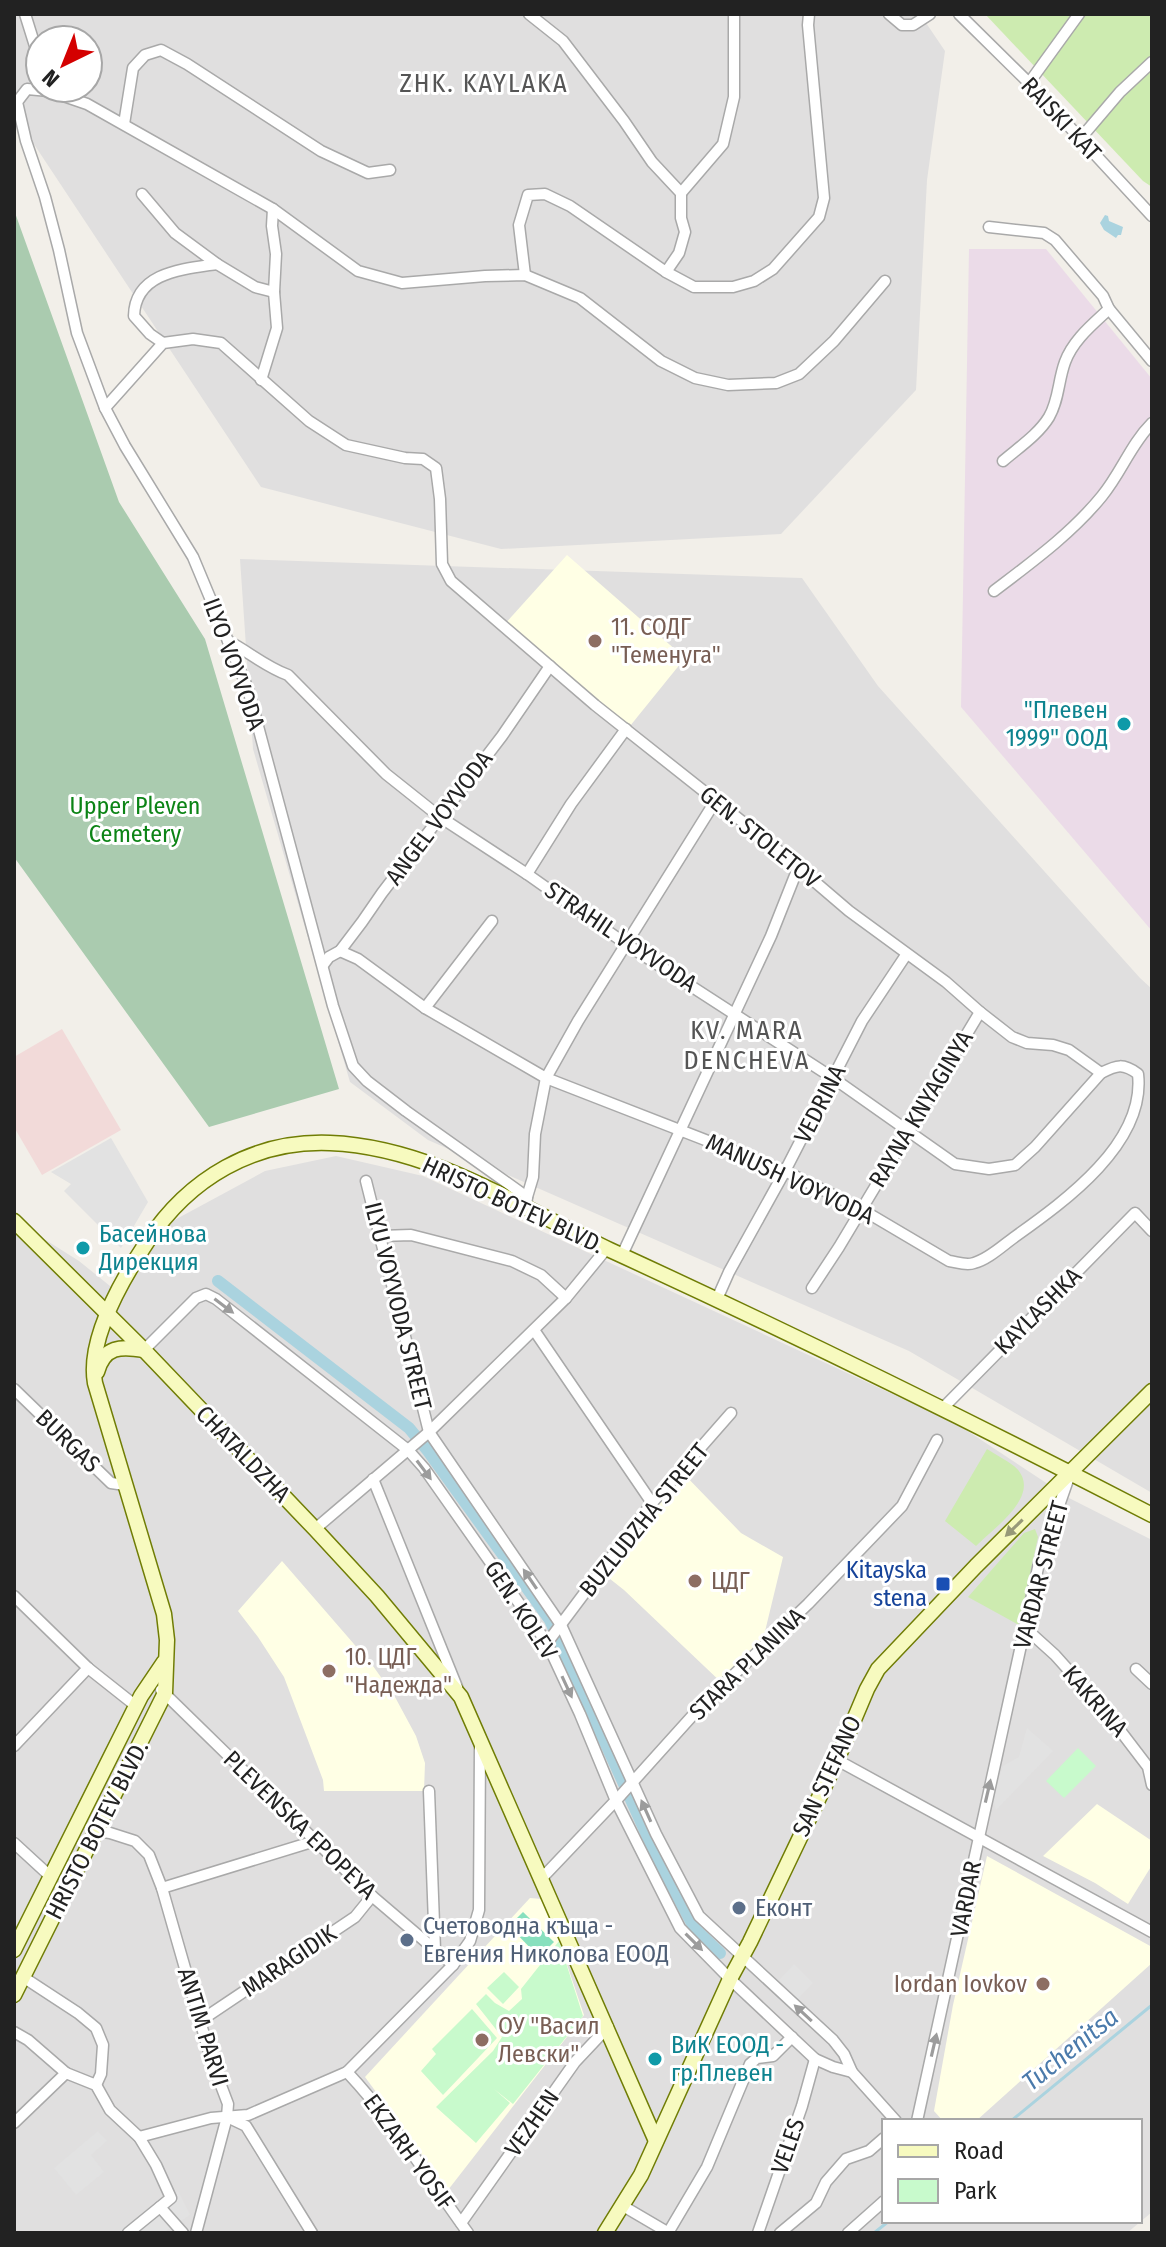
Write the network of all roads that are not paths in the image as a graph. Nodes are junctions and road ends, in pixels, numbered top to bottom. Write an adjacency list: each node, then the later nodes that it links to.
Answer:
1 (529, 14): 15 (street)
2 (734, 14): 15 (street)
3 (809, 14): 21 (street)
4 (889, 14): 5 (street)
5 (930, 14)
6 (959, 14): 9 (street, RAISKI KAT)
7 (1079, 14): 9 (street)
8 (1152, 62): 13 (street)
9 (1029, 83): 13 (street, RAISKI KAT)
10 (24, 93): 29 (street, ILYO VOYVODA)
11 (87, 104): 12 (street)
12 (124, 124): 14 (street); 17 (street)
13 (1080, 139): 18 (street, RAISKI KAT)
14 (390, 170)
15 (681, 193): 21 (street)
16 (142, 194): 20 (street)
17 (273, 209): 22 (street); 24 (street)
18 (1152, 216)
19 (989, 227): 25 (street)
20 (217, 264): 24 (street); 26 (street)
21 (666, 272): 22 (street)
22 (525, 275): 23 (street)
23 (885, 281)
24 (274, 292): 28 (street)
25 (1109, 309): 27 (street); 31 (street)
26 (163, 343): 28 (street); 29 (street)
27 (1152, 361)
28 (261, 380): 34 (street, GEN. STOLETOV)
29 (105, 408): 33 (street, ILYO VOYVODA)
30 (1152, 423): 32 (street)
31 (1003, 461)
32 (994, 591)
33 (228, 641): 37 (street, STRAHIL VOYVODA); 44 (street, ILYO VOYVODA)
34 (550, 666): 35 (street, GEN. STOLETOV); 37 (street, ANGEL VOYVODA)
35 (626, 729): 36 (street, GEN. STOLETOV); 39 (street)
36 (716, 800): 38 (street, GEN. STOLETOV); 41 (street)
37 (440, 817): 39 (street, STRAHIL VOYVODA); 42 (street, ANGEL VOYVODA)
38 (798, 868): 43 (street, GEN. STOLETOV); 47 (street)
39 (527, 874): 41 (street, STRAHIL VOYVODA)
40 (492, 921): 45 (street)
41 (626, 944): 47 (street, STRAHIL VOYVODA); 49 (street)
42 (340, 951): 44 (street, ANGEL VOYVODA); 45 (street, MANUSH VOYVODA)
43 (906, 955): 46 (street, GEN. STOLETOV); 50 (street, VEDRINA)
44 (323, 965): 55 (street, ILYO VOYVODA)
45 (425, 1008): 49 (street, MANUSH VOYVODA)
46 (980, 1012): 48 (street, GEN. STOLETOV); 52 (street, RAYNA KNYAGINYA)
47 (735, 1014): 50 (street, STRAHIL VOYVODA); 51 (street)
48 (1101, 1073): 52 (street, STRAHIL VOYVODA); 56 (street, MANUSH VOYVODA)
49 (546, 1078): 51 (street, MANUSH VOYVODA); 55 (street)
50 (833, 1078): 52 (street, STRAHIL VOYVODA); 53 (street, VEDRINA)
51 (680, 1129): 53 (street, MANUSH VOYVODA); 61 (street)
52 (909, 1131): 56 (street, RAYNA KNYAGINYA)
53 (785, 1171): 56 (street, MANUSH VOYVODA); 64 (street, VEDRINA)
54 (366, 1181): 59 (street, ILYU VOYVODA STREET)
55 (526, 1202): 60 (main road, HRISTO BOTEV BLVD.); 65 (main road, HRISTO BOTEV BLVD.)
56 (861, 1209): 62 (street, RAYNA KNYAGINYA)
57 (14, 1221): 65 (main road, CHATALDZHA)
58 (1152, 1231): 71 (street, KAYLASHKA)
59 (380, 1236): 63 (street); 74 (street, ILYU VOYVODA STREET)
60 (607, 1248): 61 (main road, HRISTO BOTEV BLVD.); 63 (street)
61 (622, 1255): 64 (main road, HRISTO BOTEV BLVD.)
62 (812, 1288)
63 (566, 1298): 66 (street)
64 (717, 1299): 71 (main road, HRISTO BOTEV BLVD.)
65 (108, 1315): 67 (main road, CHATALDZHA); 68 (main road, HRISTO BOTEV BLVD.)
66 (534, 1330): 74 (street); 78 (street)
67 (144, 1350): 68 (main road); 74 (street, GEN. KOLEV, one-way to 74); 80 (main road, CHATALDZHA)
68 (95, 1383): 77 (main road, HRISTO BOTEV BLVD.)
69 (14, 1389): 77 (street, BURGAS)
70 (1152, 1391): 75 (main road, SAN STEFANO)
71 (942, 1409): 75 (main road, HRISTO BOTEV BLVD.)
72 (731, 1413): 78 (street, BUZLUDZHA STREET)
73 (937, 1440): 96 (street, STARA PLANINA)
74 (419, 1441): 76 (street); 82 (street, GEN. KOLEV, one-way to 74); 84 (street, GEN. KOLEV, one-way to 84)
75 (1070, 1474): 79 (main road, HRISTO BOTEV BLVD.); 83 (street, VARDAR STREET); 95 (main road, SAN STEFANO, one-way to 95)
76 (373, 1479): 80 (street); 91 (street, CHATALDZHA)
77 (125, 1485): 85 (main road, HRISTO BOTEV BLVD.)
78 (652, 1503): 82 (street, BUZLUDZHA STREET)
79 (1152, 1515)
80 (315, 1529): 91 (main road, CHATALDZHA)
81 (15, 1599): 86 (street)
82 (560, 1626): 84 (street, BUZLUDZHA STREET); 96 (street, GEN. KOLEV)
83 (1024, 1627): 97 (street, KAKRINA); 103 (street, VARDAR STREET, one-way to 83)
84 (549, 1641): 101 (street, GEN. KOLEV, one-way to 101)
85 (165, 1661): 88 (main road, HRISTO BOTEV BLVD.); 90 (main road, HRISTO BOTEV BLVD.)
86 (88, 1668): 92 (street); 94 (street)
87 (1136, 1669): 89 (street)
88 (150, 1680): 90 (street, PLEVENSKA EPOPEYA); 92 (main road, HRISTO BOTEV BLVD.)
89 (1152, 1684)
90 (165, 1693): 100 (main road, HRISTO BOTEV BLVD.); 104 (street, PLEVENSKA EPOPEYA)
91 (461, 1697): 93 (main road, CHATALDZHA)
92 (136, 1706): 98 (main road, HRISTO BOTEV BLVD.)
93 (480, 1739): 107 (main road, CHATALDZHA); 114 (street)
94 (14, 1746)
95 (837, 1760): 103 (street); 113 (main road, SAN STEFANO)
96 (632, 1783): 101 (street, STARA PLANINA); 113 (street, GEN. KOLEV, one-way to 96)
97 (1152, 1785)
98 (95, 1788): 100 (main road); 106 (main road, HRISTO BOTEV BLVD.)
99 (429, 1791): 112 (street)
100 (114, 1797): 102 (main road, HRISTO BOTEV BLVD.)
101 (618, 1798): 107 (street, STARA PLANINA); 116 (street, GEN. KOLEV, one-way to 116)
102 (97, 1831): 108 (street, ANTIM PARVI); 115 (main road, HRISTO BOTEV BLVD.)
103 (977, 1838): 110 (street); 129 (street, VARDAR, one-way to 103)
104 (315, 1841): 108 (street); 109 (street, PLEVENSKA EPOPEYA)
105 (14, 1843): 106 (street)
106 (51, 1877): 111 (main road, HRISTO BOTEV BLVD.)
107 (542, 1878): 119 (main road, CHATALDZHA)
108 (162, 1888): 118 (street, ANTIM PARVI)
109 (372, 1896): 112 (street, PLEVENSKA EPOPEYA); 118 (street, MARAGIDIK)
110 (1152, 1932)
111 (14, 1950)
112 (435, 1950): 114 (street, PLEVENSKA EPOPEYA)
113 (742, 1957): 116 (main road, SAN STEFANO); 124 (street, GEN. KOLEV, one-way to 113)
114 (453, 1965): 123 (street)
115 (23, 1977): 117 (main road, HRISTO BOTEV BLVD.); 126 (street)
116 (730, 1979): 121 (street, GEN. KOLEV); 133 (main road, SAN STEFANO)
117 (14, 1995)
118 (200, 2021): 127 (street, ANTIM PARVI)
119 (608, 2027): 133 (main road, CHATALDZHA); 137 (street, VEZHEN)
120 (14, 2032): 125 (street)
121 (792, 2037): 122 (street, GEN. KOLEV); 143 (street)
122 (815, 2059): 124 (street, GEN. KOLEV); 144 (street, VELES)
123 (347, 2072): 127 (street); 137 (street, EKZARH YOSIF)
124 (852, 2072): 128 (street, GEN. KOLEV)
125 (66, 2073): 126 (street); 130 (street)
126 (96, 2085): 131 (street)
127 (227, 2117): 131 (street); 140 (street); 141 (street, ANTIM PARVI)
128 (894, 2119)
129 (917, 2119)
130 (14, 2123)
131 (139, 2137): 136 (street)
132 (882, 2140): 145 (street)
133 (656, 2141): 135 (main road, SAN STEFANO)
134 (882, 2203): 146 (street)
135 (623, 2206): 142 (main road, SAN STEFANO); 143 (street)
136 (160, 2207): 138 (street); 139 (street)
137 (465, 2228)
138 (128, 2233)
139 (183, 2233)
140 (196, 2233)
141 (312, 2233)
142 (605, 2233)
143 (669, 2233)
144 (758, 2233)
145 (780, 2233)
146 (848, 2233)

